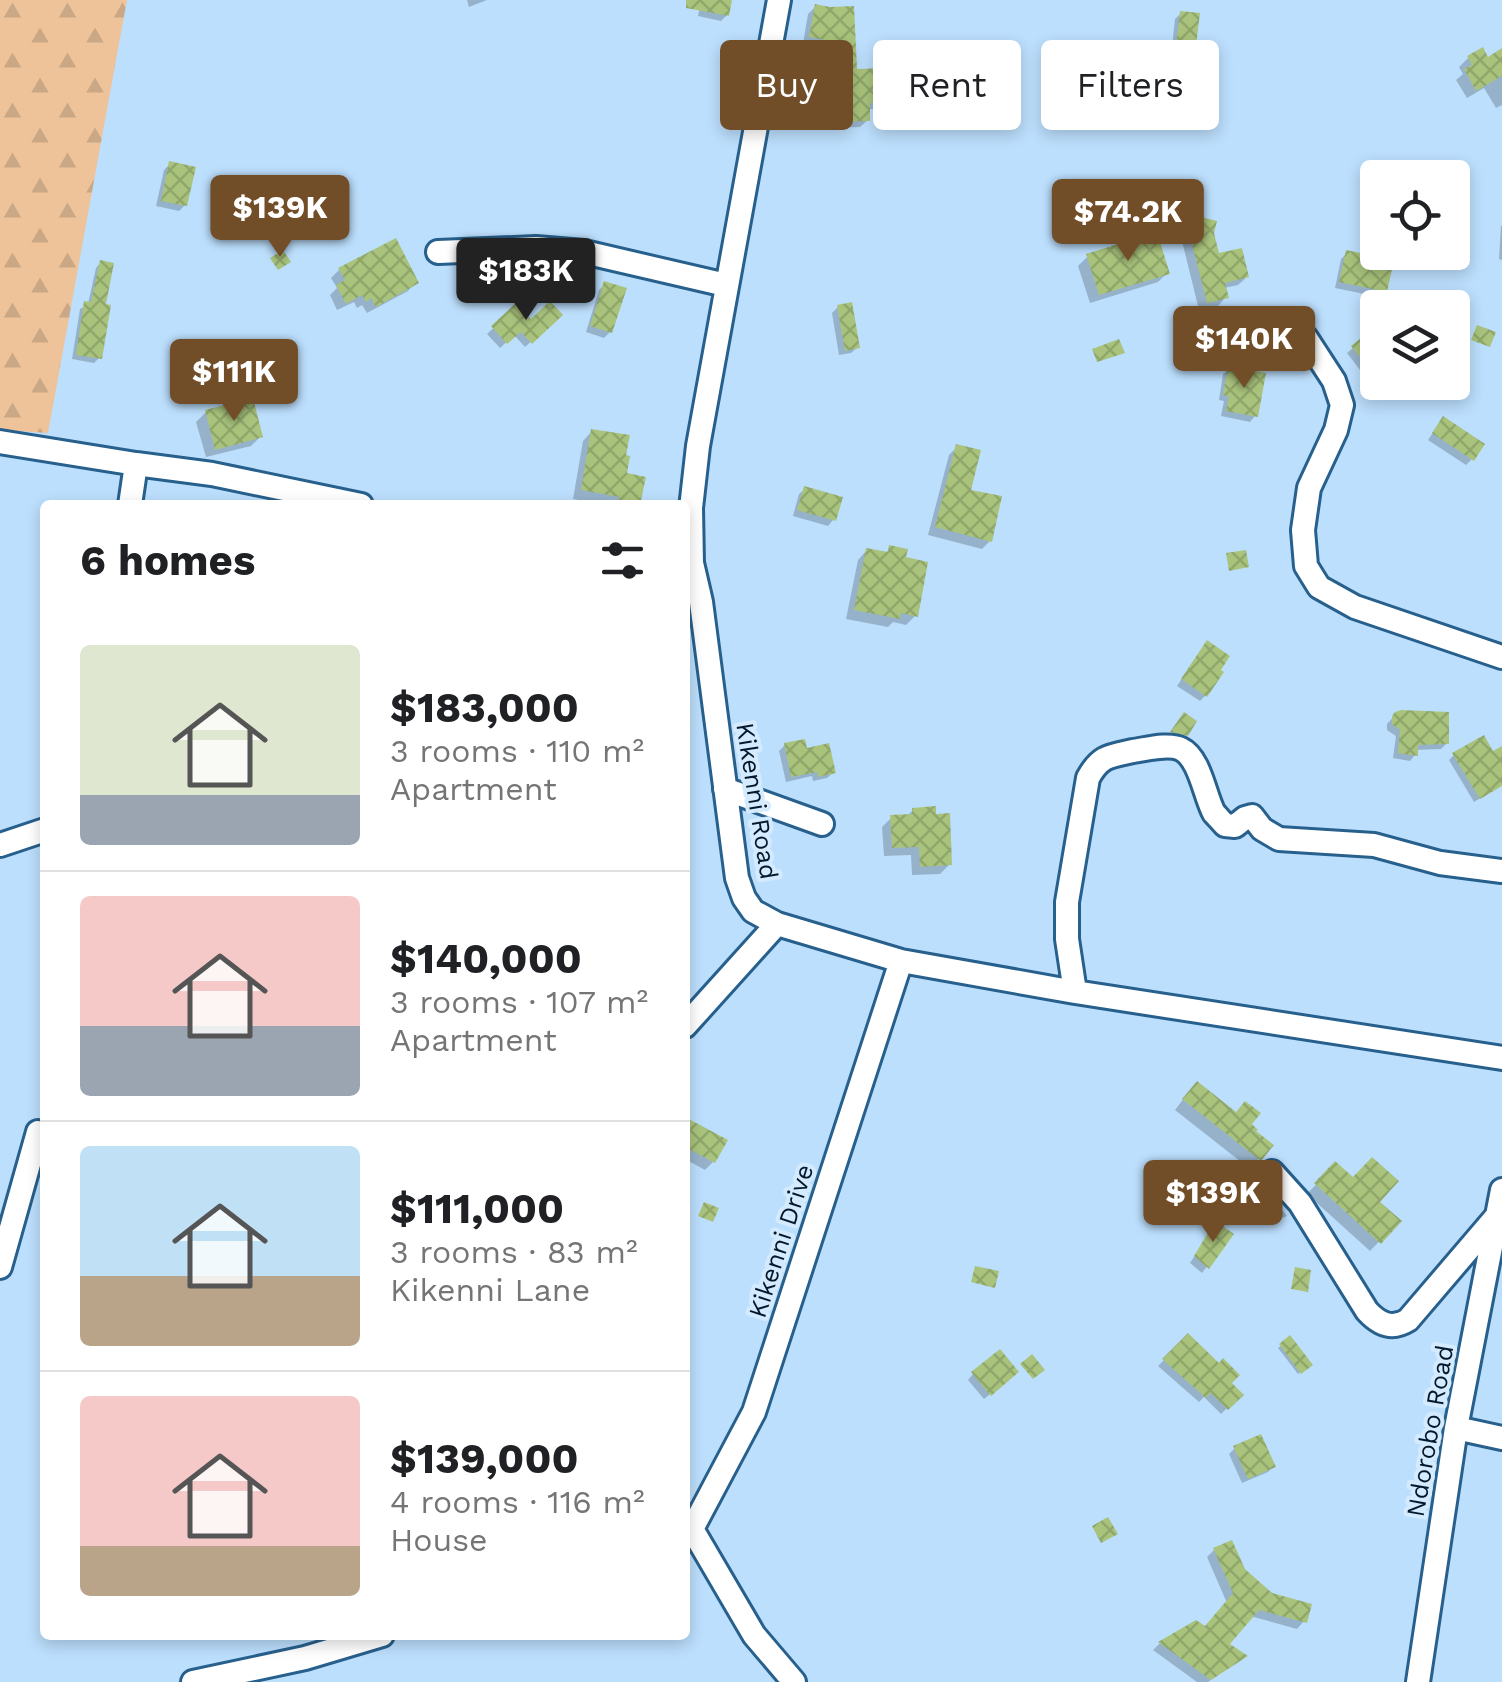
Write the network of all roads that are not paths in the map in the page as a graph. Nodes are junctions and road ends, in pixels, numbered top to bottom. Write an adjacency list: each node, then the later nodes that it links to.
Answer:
1 (779, 0): 3 (street, Kikenni Road)
2 (438, 252): 3 (street)
3 (726, 285): 9 (street, Kikenni Road)
4 (1306, 338): 11 (street)
5 (0, 442): 6 (street)
6 (136, 464): 7 (street); 8 (street)
7 (131, 500)
8 (337, 500)
9 (690, 526)
10 (690, 568): 12 (street, Kikenni Road)
11 (1502, 657)
12 (725, 788): 13 (street); 17 (street, Kikenni Road)
13 (822, 824)
14 (40, 832): 15 (street)
15 (0, 845)
16 (1502, 871): 19 (street)
17 (776, 924): 18 (street, Kikenni Road); 20 (street)
18 (901, 961): 19 (street, Kikenni Road); 29 (street, Kikenni Drive)
19 (1075, 992): 21 (street, Kikenni Road)
20 (690, 1020)
21 (1502, 1058)
22 (38, 1132): 26 (street)
23 (1272, 1172): 25 (street)
24 (1502, 1190): 25 (street, Ndorobo Road)
25 (1498, 1214): 27 (street, Ndorobo Road)
26 (0, 1267)
27 (1456, 1428): 28 (street); 34 (street, Ndorobo Road)
28 (1502, 1438)
29 (690, 1526)
30 (690, 1533): 33 (street)
31 (365, 1640): 32 (street)
32 (193, 1682)
33 (794, 1682)
34 (1418, 1682)

